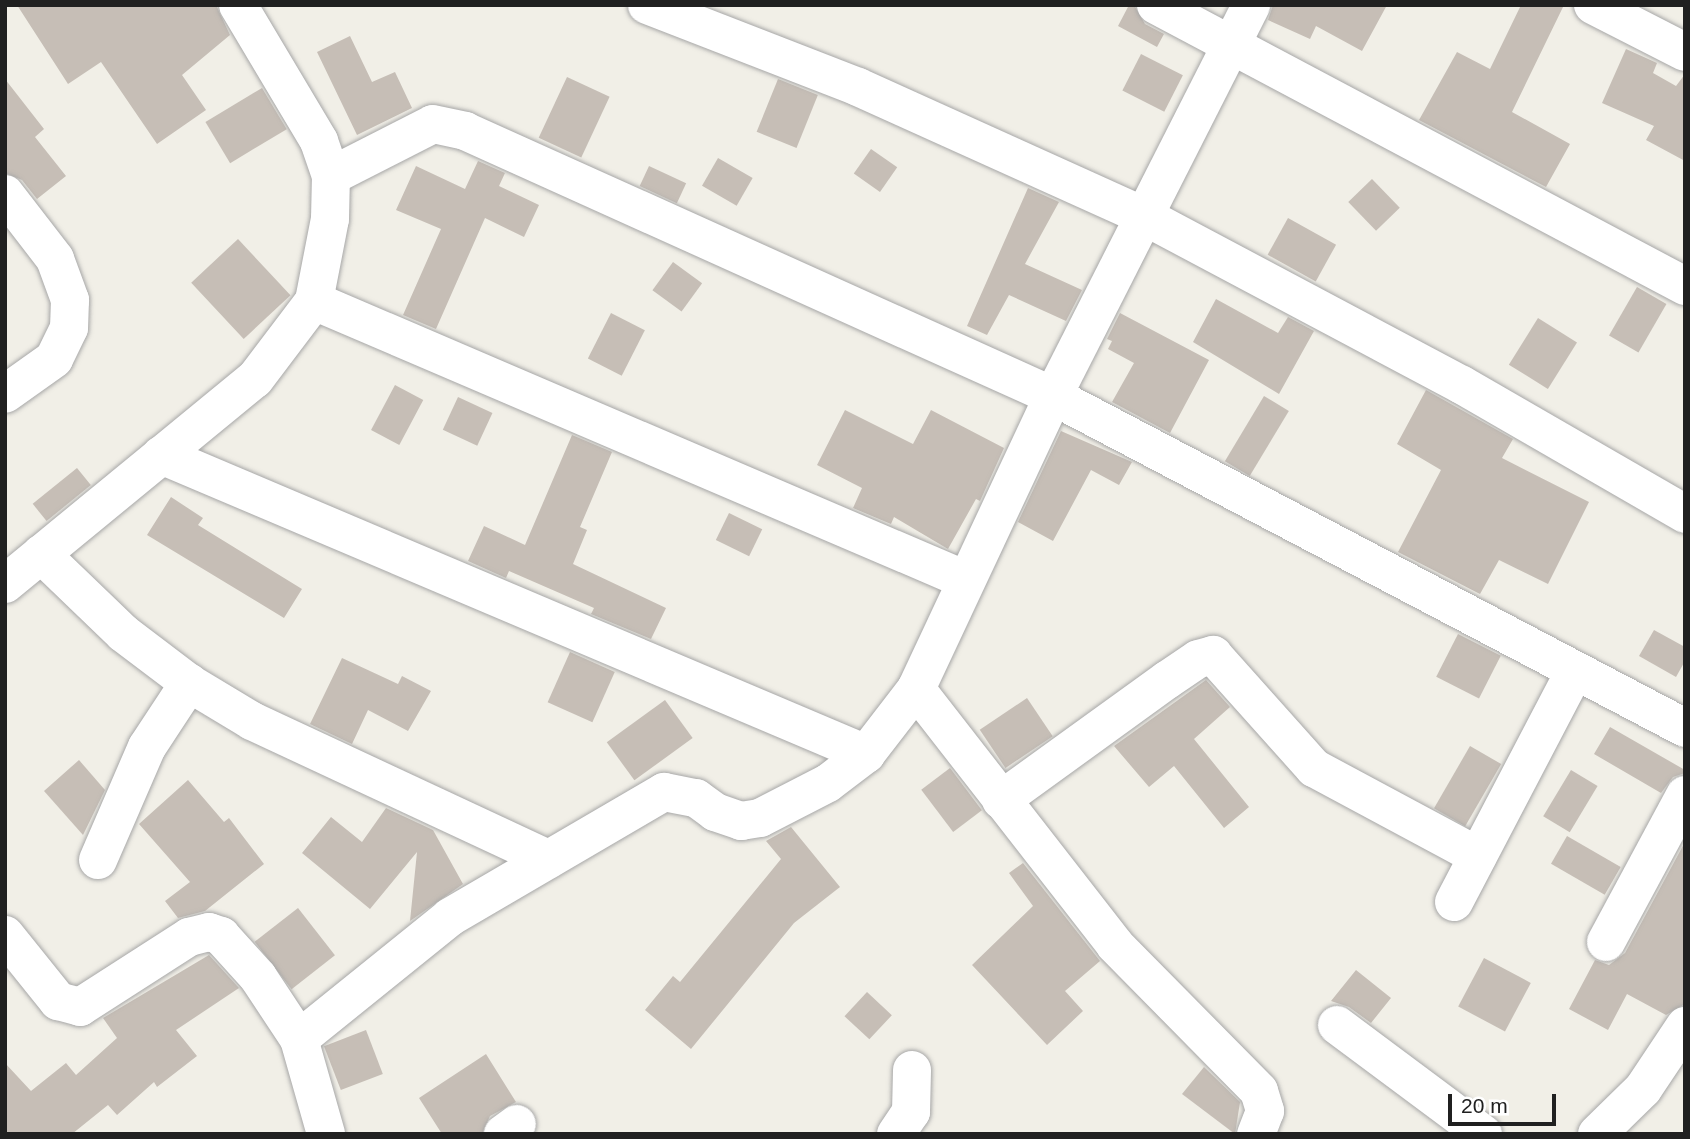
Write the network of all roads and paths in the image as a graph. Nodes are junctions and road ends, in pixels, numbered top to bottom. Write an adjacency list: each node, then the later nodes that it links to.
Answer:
1 (238, 5): 8 (street)
2 (647, 5): 10 (street)
3 (1156, 5): 6 (street)
4 (1251, 5): 6 (street)
5 (1593, 5): 7 (street)
6 (1230, 43): 10 (street); 11 (street)
7 (1685, 52)
8 (331, 176): 12 (street); 14 (street)
9 (5, 194): 13 (street)
10 (1144, 216): 14 (street); 16 (street)
11 (1685, 286)
12 (314, 301): 15 (street); 18 (street)
13 (5, 394)
14 (1053, 396): 18 (street); 20 (street)
15 (161, 455): 17 (street); 24 (street)
16 (1685, 514)
17 (41, 554): 19 (street); 21 (street)
18 (965, 580): 22 (street)
19 (5, 584)
20 (1574, 672): 23 (street); 27 (street)
21 (189, 683): 28 (street); 29 (street)
22 (916, 689): 24 (street); 26 (street)
23 (1685, 728)
24 (866, 754): 28 (street)
25 (1685, 795): 32 (street)
26 (1001, 800): 27 (street); 39 (street)
27 (1478, 856): 30 (street)
28 (548, 859): 35 (street)
29 (98, 860)
30 (1454, 902)
31 (5, 936): 35 (street)
32 (1606, 942)
33 (1337, 1025): 40 (street)
34 (1685, 1026): 41 (street)
35 (299, 1039): 37 (street)
36 (912, 1070): 38 (street)
37 (326, 1134)
38 (896, 1134)
39 (1256, 1134)
40 (1483, 1134)
41 (1597, 1134)

